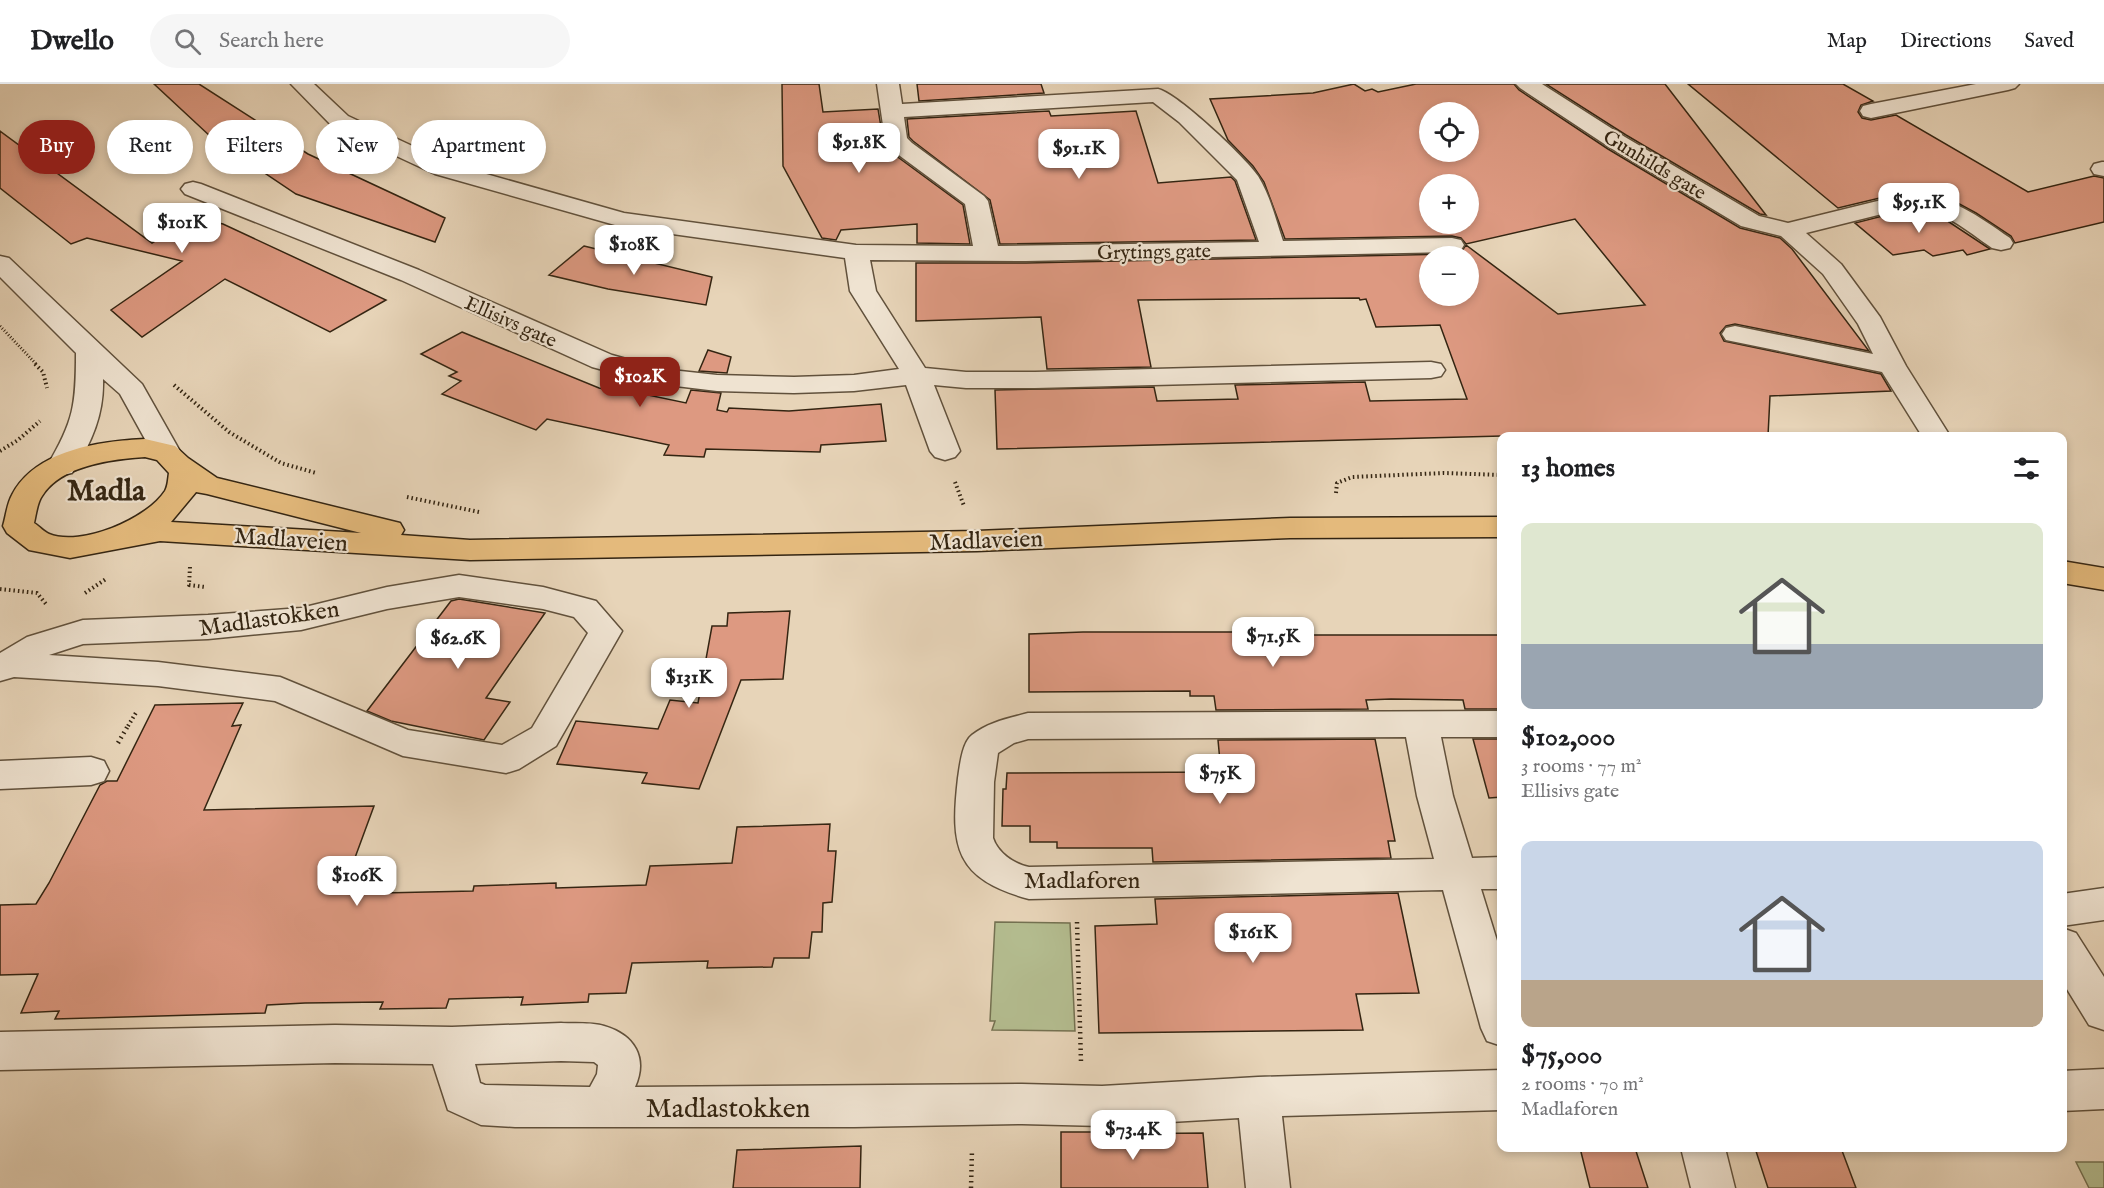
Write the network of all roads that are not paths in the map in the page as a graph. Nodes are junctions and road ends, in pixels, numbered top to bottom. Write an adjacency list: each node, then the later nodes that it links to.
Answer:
1 (302, 84): 12 (street, Grytings gate)
2 (888, 84): 5 (street)
3 (1527, 84): 8 (street, Gunhilds gate)
4 (2008, 84): 6 (street)
5 (893, 111): 11 (street); 13 (street)
6 (1871, 111)
7 (193, 189): 19 (street, Ellisivs gate)
8 (1788, 230): 9 (street, Gunhilds gate); 17 (street, Gunhilds gate)
9 (2001, 243)
10 (1452, 245): 11 (street, Grytings gate)
11 (1273, 248): 13 (street, Grytings gate)
12 (856, 252): 13 (street, Grytings gate); 19 (street)
13 (987, 253)
14 (0, 263): 16 (street)
15 (1735, 334): 17 (street)
16 (88, 351): 22 (street); 23 (street)
17 (1892, 366): 20 (street, Gunhilds gate)
18 (1431, 370): 19 (street)
19 (916, 375): 21 (street)
20 (1933, 432)
21 (945, 451)
22 (174, 460): 23 (main road); 27 (main road); 29 (main road, Madlaveien)
23 (62, 466): 24 (main road)
24 (14, 494): 28 (main road)
25 (1497, 527): 29 (main road, Madlaveien)
26 (0, 536): 28 (main road)
27 (113, 540): 28 (main road); 29 (main road, Madlaveien)
28 (41, 543)
29 (470, 550)
30 (2067, 573): 31 (main road)
31 (2104, 579)
32 (4, 667): 32 (street, Madlastokken)
33 (1497, 724): 34 (street, Madlaforen)
34 (1420, 725): 37 (street); 37 (street, Madlaforen)
35 (92, 771): 36 (street)
36 (0, 775)
37 (1457, 873): 38 (street, Madlaforen); 42 (street)
38 (1497, 873)
39 (2104, 904): 40 (street)
40 (2067, 909)
41 (2067, 953): 43 (street)
42 (1497, 1011)
43 (2104, 1012)
44 (452, 1046): 45 (street, Madlastokken); 50 (street, Madlastokken); 50 (street, Madlastokken)
45 (0, 1051)
46 (2104, 1089): 48 (street)
47 (1497, 1090): 49 (street)
48 (2067, 1091)
49 (1258, 1097): 50 (street, Madlastokken); 52 (street)
50 (602, 1107)
51 (1704, 1152): 53 (street)
52 (1268, 1188)
53 (1713, 1188)

